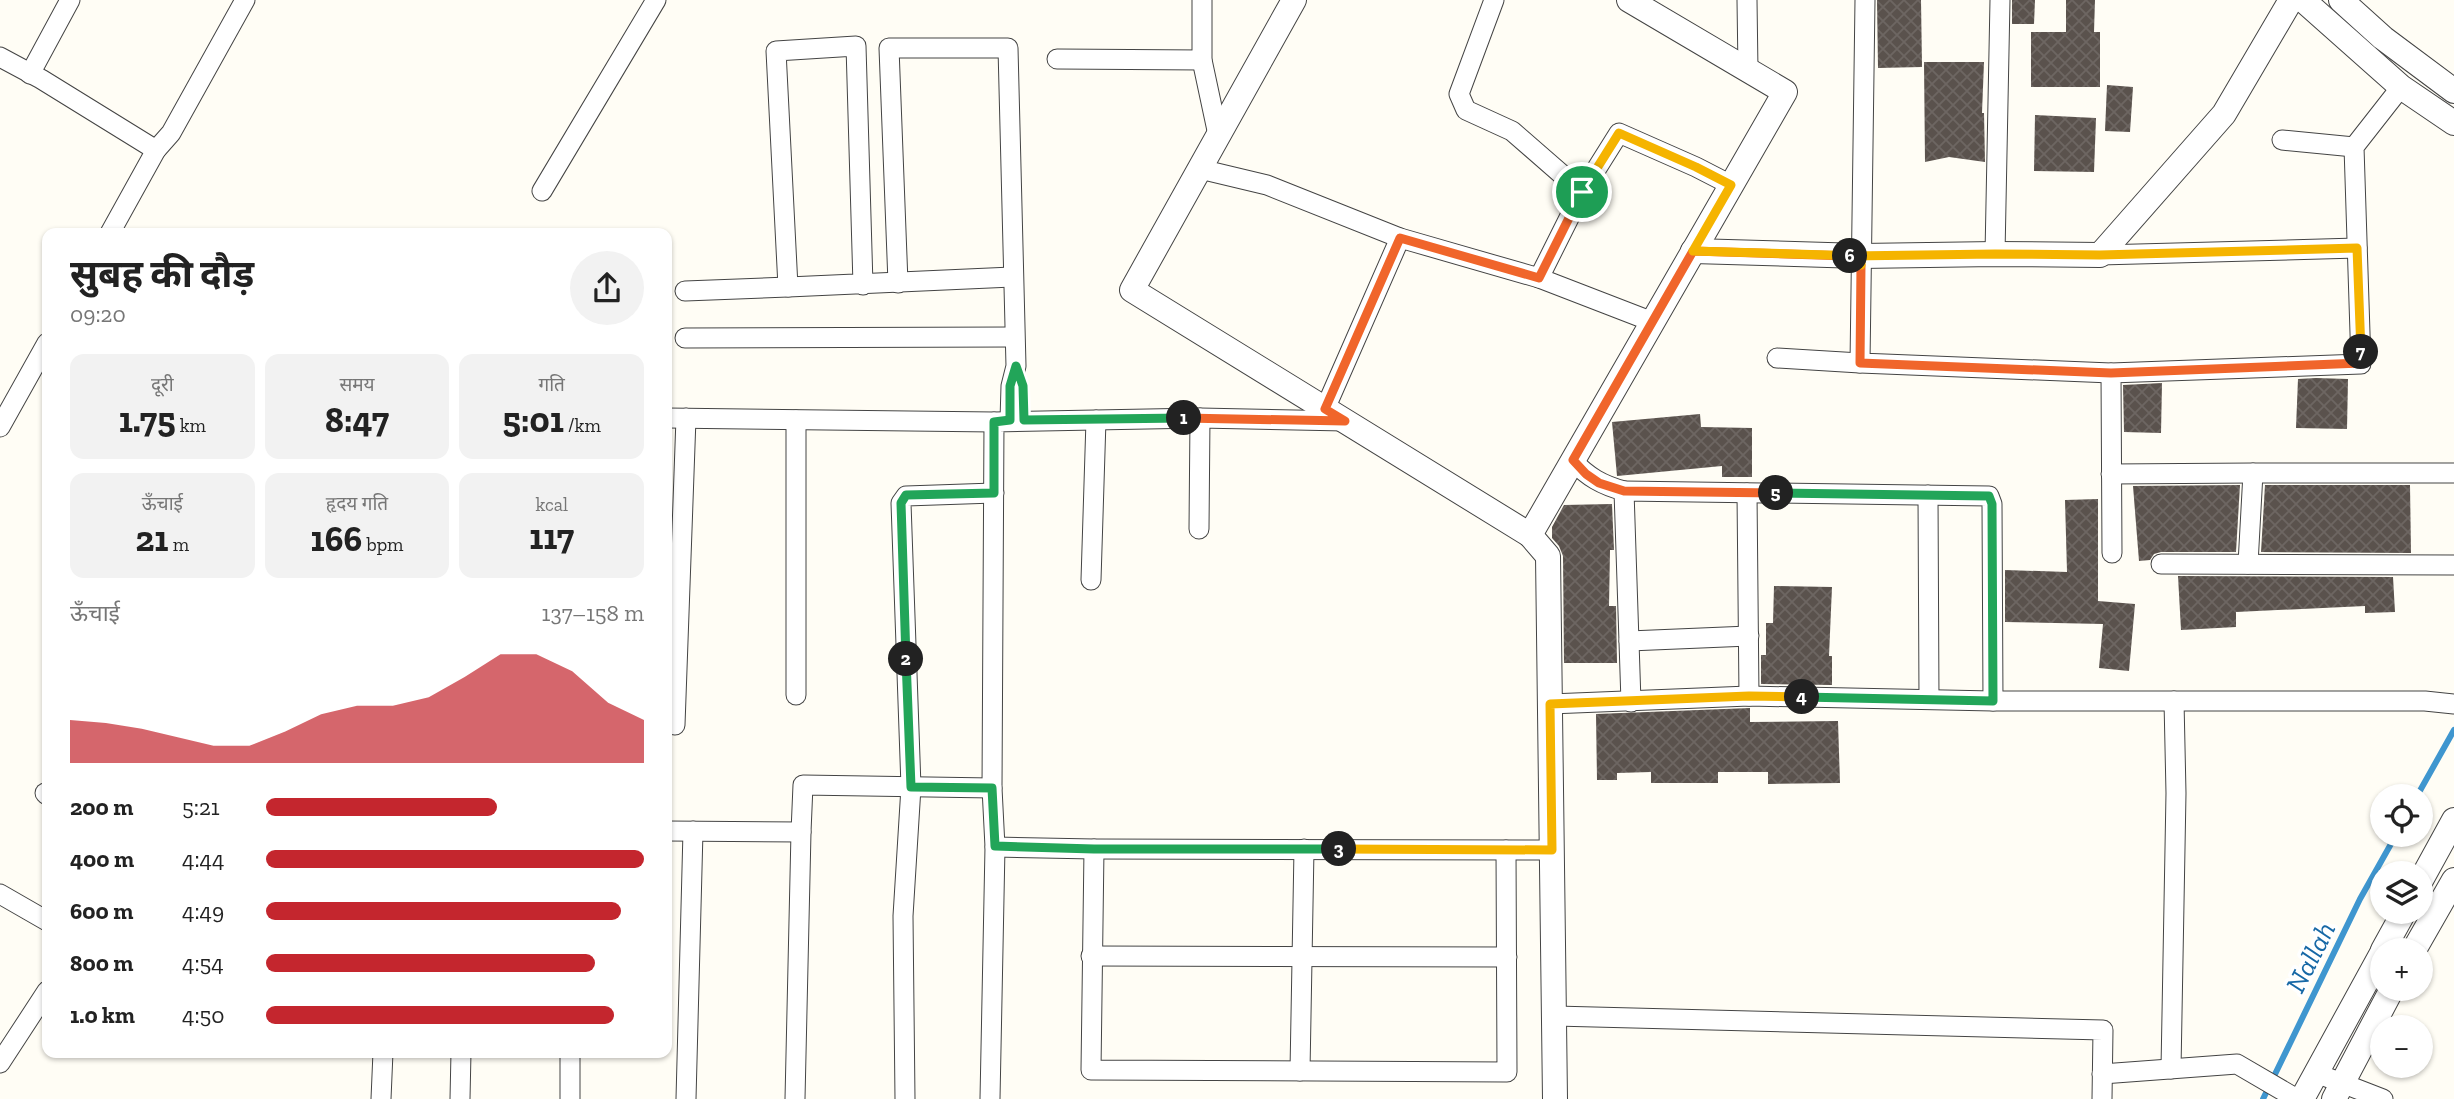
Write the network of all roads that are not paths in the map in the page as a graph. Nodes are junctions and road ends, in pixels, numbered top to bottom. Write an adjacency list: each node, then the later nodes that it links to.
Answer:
1 (70, 0): 20 (street)
2 (245, 0): 27 (street)
3 (656, 0): 30 (street)
4 (1202, 0): 18 (street)
5 (1294, 0): 24 (street)
6 (1493, 0): 31 (street)
7 (1629, 0): 19 (street)
8 (1748, 0): 19 (street)
9 (1865, 0): 38 (street)
10 (2000, 0): 36 (street)
11 (2291, 0): 37 (street)
12 (2303, 0): 21 (street)
13 (2341, 0): 22 (street)
14 (856, 46): 15 (street); 42 (street); 43 (street)
15 (889, 48): 39 (street); 41 (street)
16 (0, 57): 20 (street)
17 (1057, 60): 18 (street)
18 (1202, 60): 24 (street)
19 (1748, 70): 29 (street)
20 (30, 74): 27 (street)
21 (2401, 88): 23 (street); 26 (street)
22 (2454, 90)
23 (2454, 123)
24 (1218, 135): 28 (street)
25 (2282, 140): 26 (street)
26 (2354, 147): 34 (street)
27 (156, 150): 32 (street)
28 (1200, 169): 33 (street); 52 (street)
29 (1731, 185): 31 (street); 35 (street)
30 (542, 191)
31 (1582, 192): 40 (street)
32 (113, 228)
33 (1400, 238): 40 (street); 52 (street)
34 (2357, 248): 37 (street); 51 (street)
35 (1693, 251): 38 (street); 45 (street)
36 (1995, 254): 37 (street); 38 (street)
37 (2100, 255)
38 (1861, 256): 50 (street)
39 (1012, 277): 41 (street); 46 (street)
40 (1539, 278): 45 (street)
41 (898, 283): 42 (street)
42 (863, 285): 43 (street)
43 (788, 287): 44 (street)
44 (685, 291)
45 (1653, 322): 59 (street)
46 (1014, 337): 47 (street); 56 (street)
47 (685, 338)
48 (42, 352): 58 (street)
49 (1777, 358): 50 (street)
50 (1860, 363): 51 (street)
51 (2111, 373): 62 (street)
52 (1335, 415): 54 (street); 68 (street)
53 (677, 418): 55 (street); 84 (street)
54 (1200, 418): 57 (street); 67 (street)
55 (796, 420): 56 (street); 76 (street)
56 (1010, 420): 57 (street); 64 (street)
57 (1096, 420): 73 (street)
58 (0, 427)
59 (1573, 460): 63 (street); 68 (street)
60 (2253, 473): 61 (street); 62 (street); 71 (street)
61 (2454, 473)
62 (2111, 474): 69 (street)
63 (1624, 491): 65 (street); 75 (street)
64 (994, 493): 85 (street); 86 (street)
65 (1747, 493): 66 (street); 74 (street)
66 (1928, 495): 78 (street); 79 (street)
67 (1199, 529)
68 (1530, 535): 82 (street)
69 (2112, 553)
70 (2161, 564): 71 (street)
71 (2248, 564): 72 (street)
72 (2454, 565)
73 (1091, 580)
74 (1749, 636): 75 (street); 77 (street)
75 (1629, 641): 81 (street)
76 (796, 695)
77 (1749, 696): 78 (street); 81 (street)
78 (1929, 699): 79 (street)
79 (1993, 701): 80 (street)
80 (2174, 701): 83 (street); 113 (street)
81 (1631, 702): 82 (street)
82 (1550, 704): 95 (street)
83 (2454, 704)
84 (675, 725)
85 (911, 787): 86 (street); 90 (street); 123 (street)
86 (992, 788): 91 (street)
87 (2454, 820): 96 (street)
88 (672, 831): 89 (street)
89 (693, 831): 90 (street); 121 (street)
90 (801, 832): 122 (street)
91 (995, 846): 92 (street); 124 (street)
92 (1094, 849): 93 (street); 101 (street)
93 (1304, 849): 94 (street); 102 (street)
94 (1506, 850): 95 (street); 103 (street)
95 (1552, 850): 107 (street)
96 (2432, 861)
97 (2454, 880): 100 (street)
98 (0, 894): 99 (street)
99 (42, 918)
100 (2421, 938)
101 (1091, 956): 102 (street); 114 (street)
102 (1302, 957): 103 (street); 114 (street)
103 (1507, 957): 114 (street)
104 (2370, 973): 115 (street)
105 (42, 997): 108 (street)
106 (2386, 1001): 117 (street)
107 (1555, 1016): 116 (street); 125 (street)
108 (8, 1034): 112 (street)
109 (383, 1058): 118 (street)
110 (461, 1058): 119 (street)
111 (570, 1058): 120 (street)
112 (0, 1063)
113 (2171, 1069): 116 (street); 127 (street)
114 (1300, 1071)
115 (2316, 1073): 117 (street); 127 (street)
116 (2102, 1074): 126 (street)
117 (2338, 1091): 128 (street)
118 (381, 1099)
119 (460, 1099)
120 (570, 1099)
121 (686, 1099)
122 (795, 1099)
123 (905, 1099)
124 (990, 1099)
125 (1555, 1099)
126 (2102, 1099)
127 (2300, 1099)
128 (2383, 1099)

